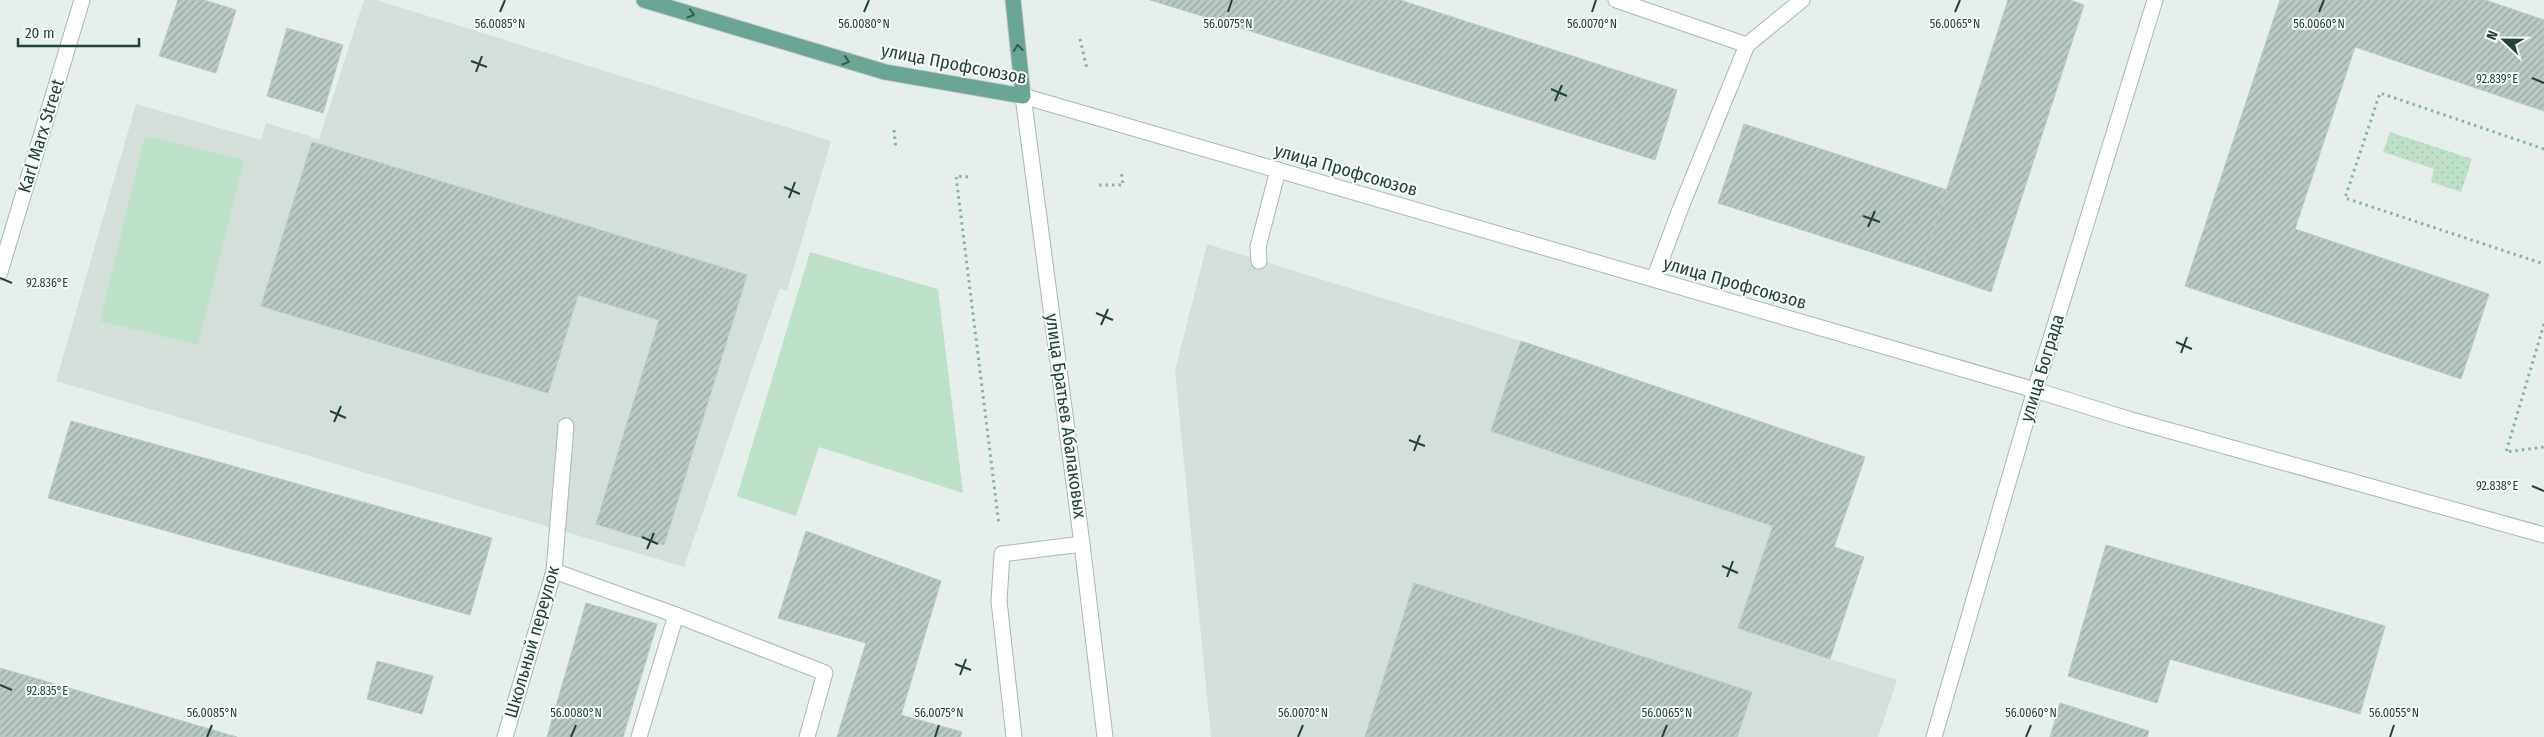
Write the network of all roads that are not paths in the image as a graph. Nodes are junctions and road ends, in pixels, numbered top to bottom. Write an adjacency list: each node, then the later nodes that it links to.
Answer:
1 (82, 0): 11 (street, Karl Marx Street)
2 (644, 0): 8 (main road, улица Профсоюзов, one-way to 8)
3 (1013, 0): 8 (main road, one-way to 3)
4 (1616, 0): 7 (street)
5 (1802, 0): 7 (street)
6 (2155, 0): 13 (street, улица Бограда)
7 (1747, 45): 12 (street)
8 (1023, 96): 9 (street, улица Профсоюзов); 16 (street, улица Братьев Абалаковых)
9 (1278, 170): 10 (street); 12 (street, улица Профсоюзов)
10 (1259, 261)
11 (0, 272)
12 (1654, 279): 13 (street, улица Профсоюзов)
13 (2034, 390): 15 (street, улица Профсоюзов); 24 (street, улица Бограда)
14 (566, 426): 17 (street, Школьный переулок)
15 (2544, 535)
16 (1082, 544): 22 (street); 23 (street, улица Братьев Абалаковых)
17 (554, 571): 18 (street); 19 (street, Школьный переулок)
18 (676, 615): 20 (street); 21 (street)
19 (505, 737)
20 (639, 737)
21 (807, 737)
22 (1014, 737)
23 (1105, 737)
24 (1934, 737)

